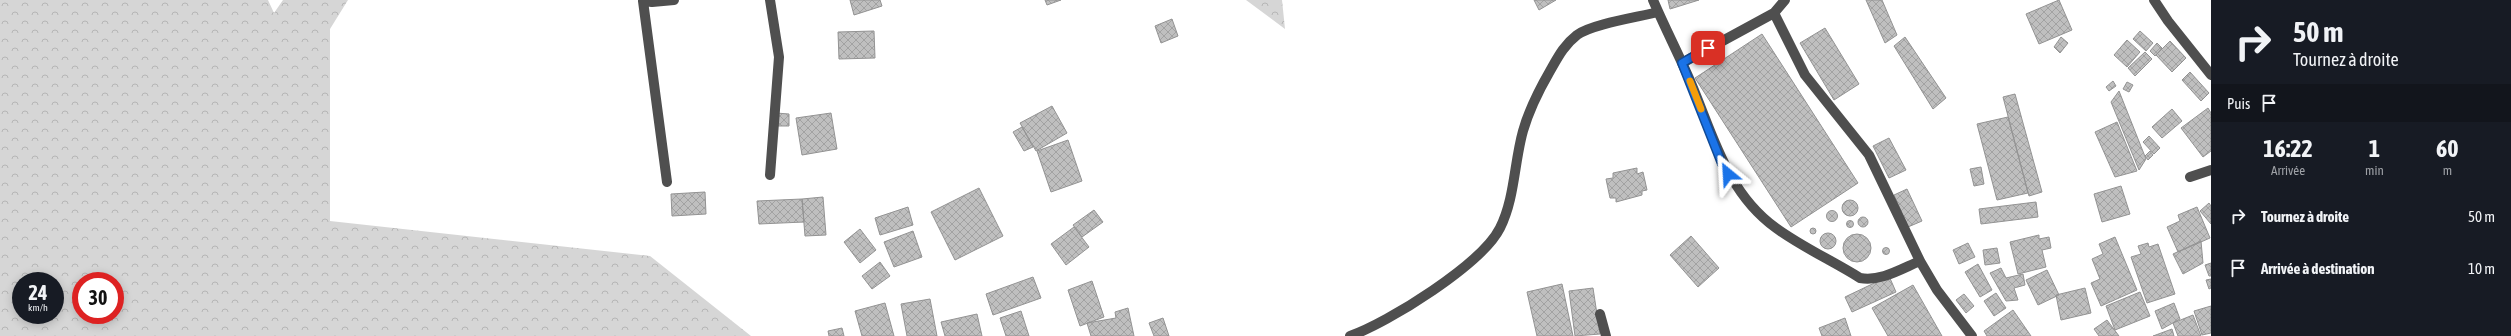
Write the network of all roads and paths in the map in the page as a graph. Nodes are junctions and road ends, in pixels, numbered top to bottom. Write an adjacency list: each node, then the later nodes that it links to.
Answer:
1 (674, 0): 6 (street)
2 (770, 0): 12 (street)
3 (1653, 0): 7 (street)
4 (1785, 0): 8 (street)
5 (2154, 0): 10 (street)
6 (643, 1): 14 (street)
7 (1658, 12): 9 (street); 17 (street)
8 (1774, 13): 9 (street); 15 (street)
9 (1682, 63): 15 (street)
10 (2211, 75)
11 (2211, 170): 13 (street)
12 (770, 175)
13 (2190, 177)
14 (667, 182)
15 (1920, 261): 19 (street)
16 (1600, 314): 18 (street)
17 (1350, 336)
18 (1606, 336)
19 (1972, 336)

